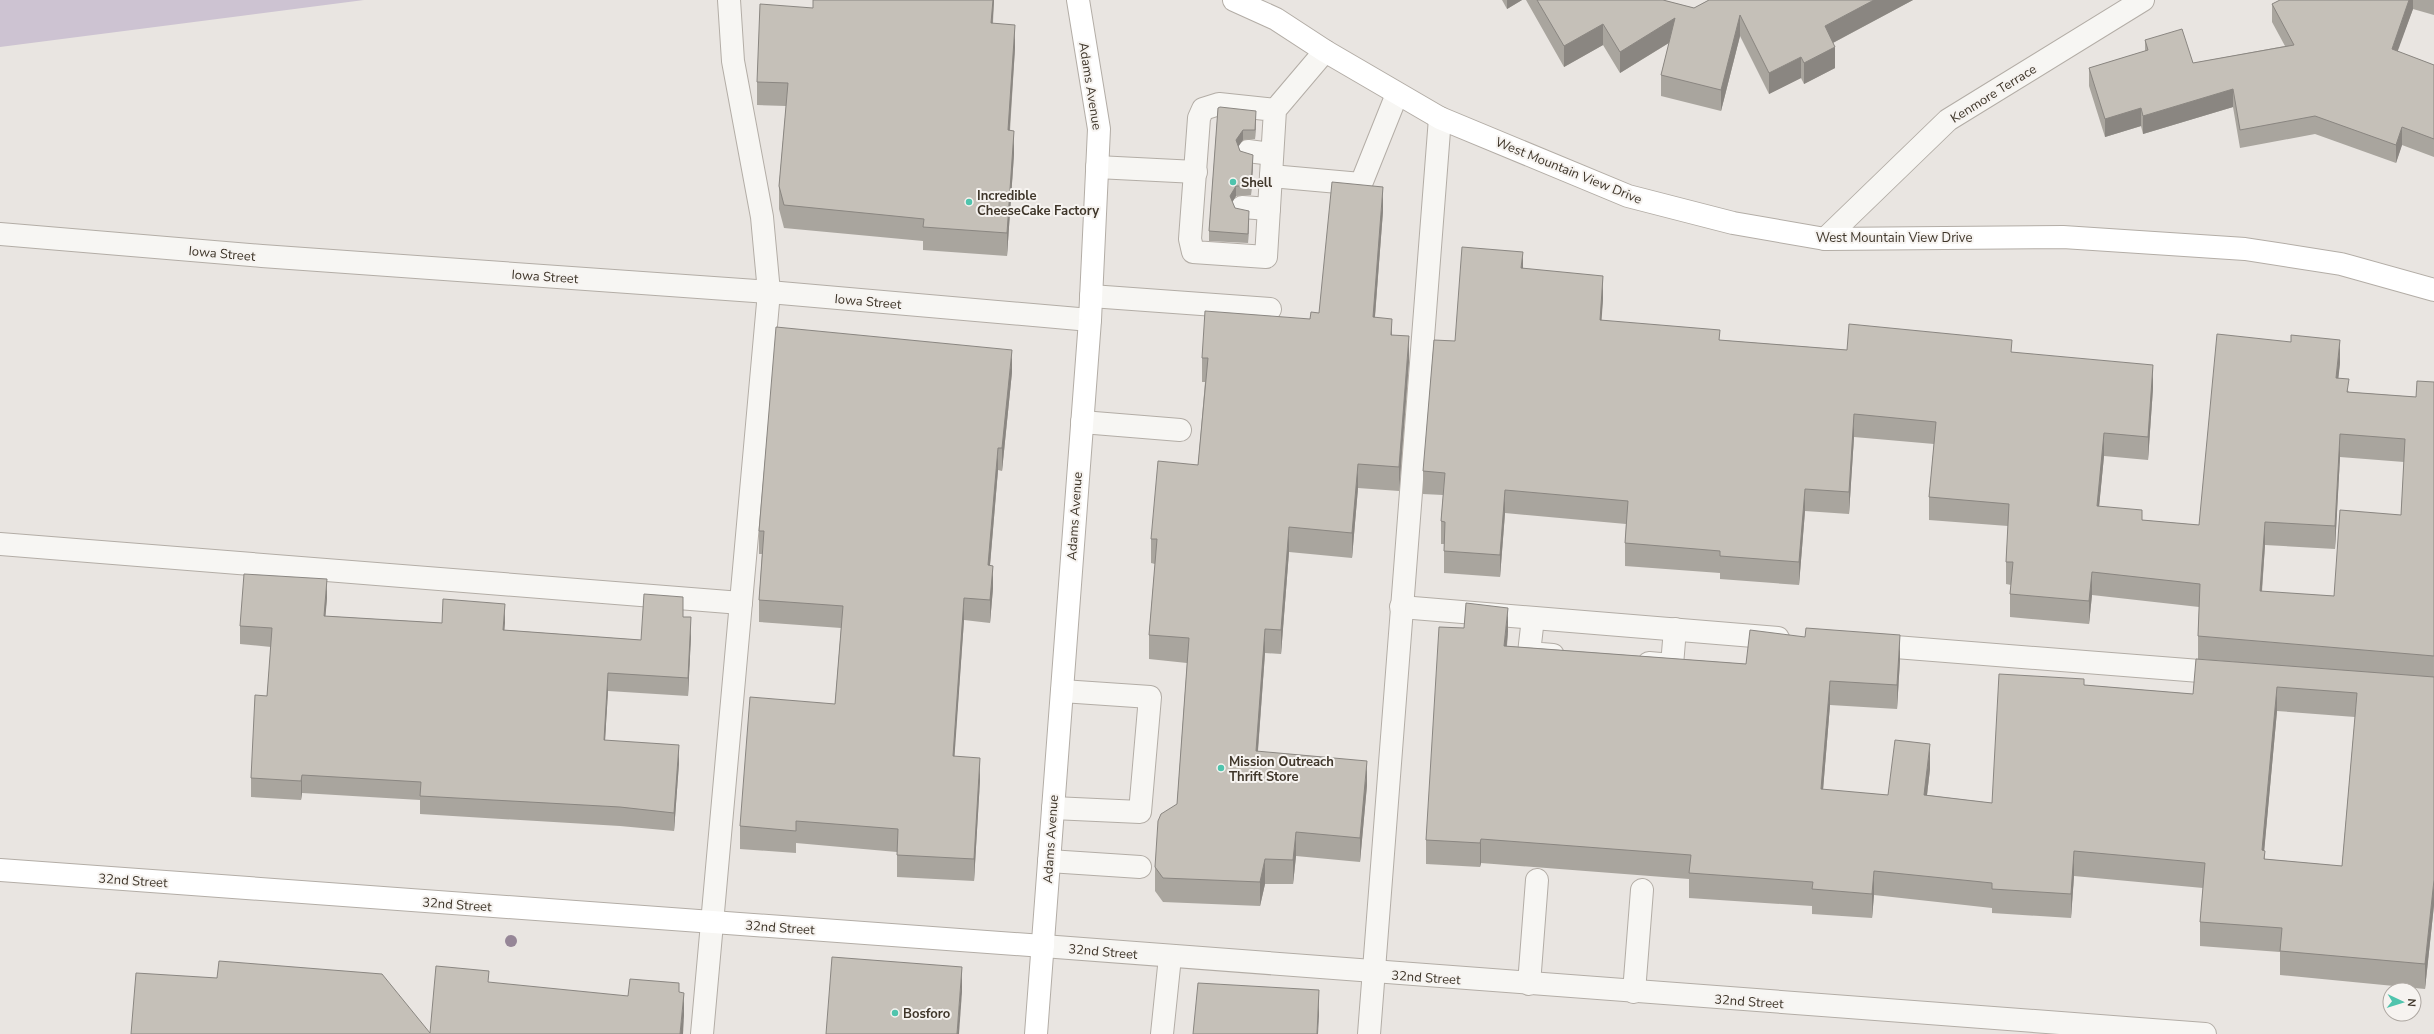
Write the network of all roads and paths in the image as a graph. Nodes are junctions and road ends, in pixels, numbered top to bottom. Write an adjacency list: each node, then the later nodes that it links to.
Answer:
1 (729, 0): 19 (street)
2 (1234, 0): 5 (main road, West Mountain View Drive)
3 (2143, 0): 17 (street, Kenmore Terrace)
4 (1084, 2): 11 (main road, Adams Avenue)
5 (1325, 51): 6 (main road, West Mountain View Drive); 7 (street)
6 (1397, 94): 8 (main road, West Mountain View Drive); 13 (street)
7 (1275, 110): 10 (street); 12 (street)
8 (1440, 118): 17 (main road, West Mountain View Drive); 27 (street)
9 (1248, 152): 10 (street)
10 (1272, 154): 13 (street)
11 (1098, 167): 12 (street); 20 (main road, Adams Avenue)
12 (1196, 172): 15 (street)
13 (1271, 176): 15 (street)
14 (1242, 207): 15 (street)
15 (1269, 209)
16 (0, 234): 19 (street, Iowa Street)
17 (1825, 239): 18 (main road, West Mountain View Drive)
18 (2434, 290)
19 (769, 292): 22 (street, Iowa Street); 26 (street)
20 (1091, 296): 21 (street); 22 (main road, Adams Avenue)
21 (1270, 309)
22 (1090, 320): 23 (main road, Adams Avenue)
23 (1082, 422): 24 (street); 35 (main road, Adams Avenue)
24 (1180, 430)
25 (0, 544): 26 (street)
26 (741, 603): 42 (street)
27 (1401, 607): 28 (street); 45 (street)
28 (1533, 618): 29 (street); 32 (street)
29 (1675, 630): 30 (street); 33 (street)
30 (1802, 640)
31 (1850, 643): 34 (street)
32 (1577, 657)
33 (1632, 662)
34 (2245, 675)
35 (1062, 691): 36 (main road, Adams Avenue); 36 (street)
36 (1053, 808): 37 (main road, Adams Avenue)
37 (1049, 861): 38 (street); 43 (main road, Adams Avenue)
38 (1140, 867)
39 (0, 870): 42 (main road, 32nd Street)
40 (1537, 880): 46 (street)
41 (1642, 890): 47 (street)
42 (711, 922): 43 (main road, 32nd Street); 48 (street)
43 (1043, 946): 44 (street, 32nd Street); 49 (main road, Adams Avenue)
44 (1170, 957): 45 (street, 32nd Street); 50 (street)
45 (1374, 973): 46 (street, 32nd Street); 51 (street)
46 (1529, 984): 47 (street, 32nd Street)
47 (1634, 992): 52 (street, 32nd Street)
48 (702, 1034)
49 (1036, 1034)
50 (1162, 1034)
51 (1369, 1034)
52 (2205, 1034)

